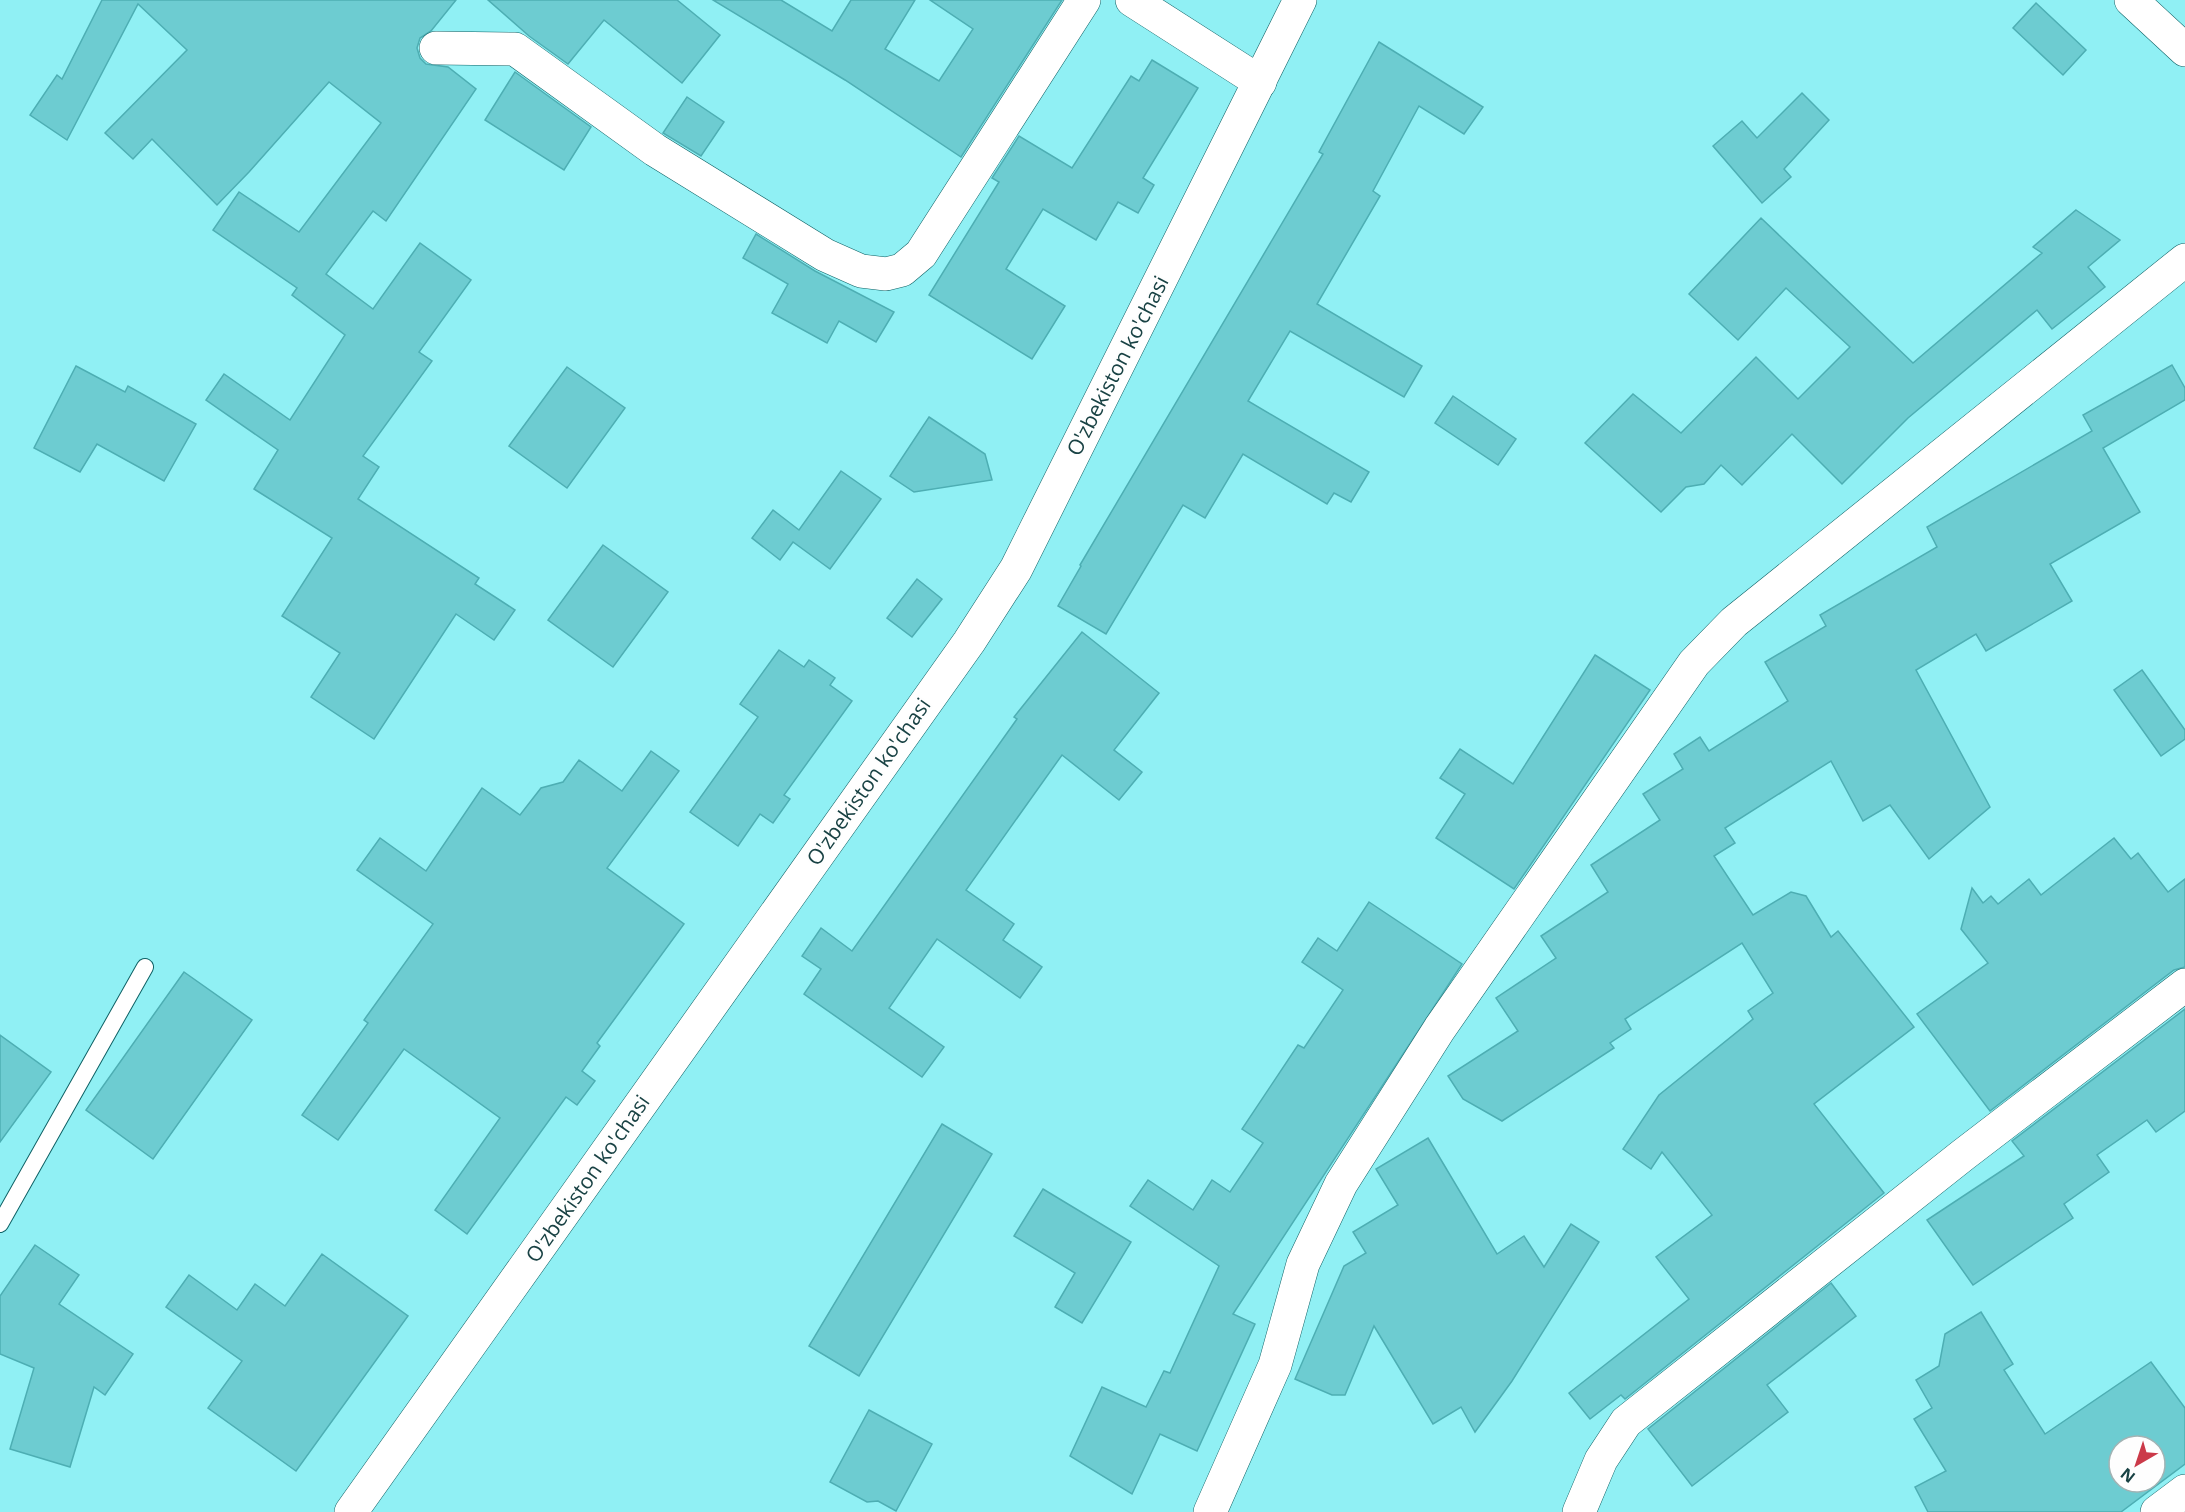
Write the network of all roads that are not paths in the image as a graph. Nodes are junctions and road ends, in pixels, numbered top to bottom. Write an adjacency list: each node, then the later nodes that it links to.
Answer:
1 (1084, 0): 5 (street)
2 (1132, 0): 7 (street)
3 (1300, 0): 7 (street, O'zbekiston ko'chasi)
4 (2131, 0): 6 (street)
5 (436, 48)
6 (2185, 50)
7 (1260, 82): 13 (street, O'zbekiston ko'chasi)
8 (2185, 260): 14 (street)
9 (145, 967): 11 (lane)
10 (2185, 985): 15 (street)
11 (0, 1224)
12 (2185, 1491): 16 (street)
13 (351, 1512)
14 (1210, 1512)
15 (1579, 1512)
16 (2157, 1512)

